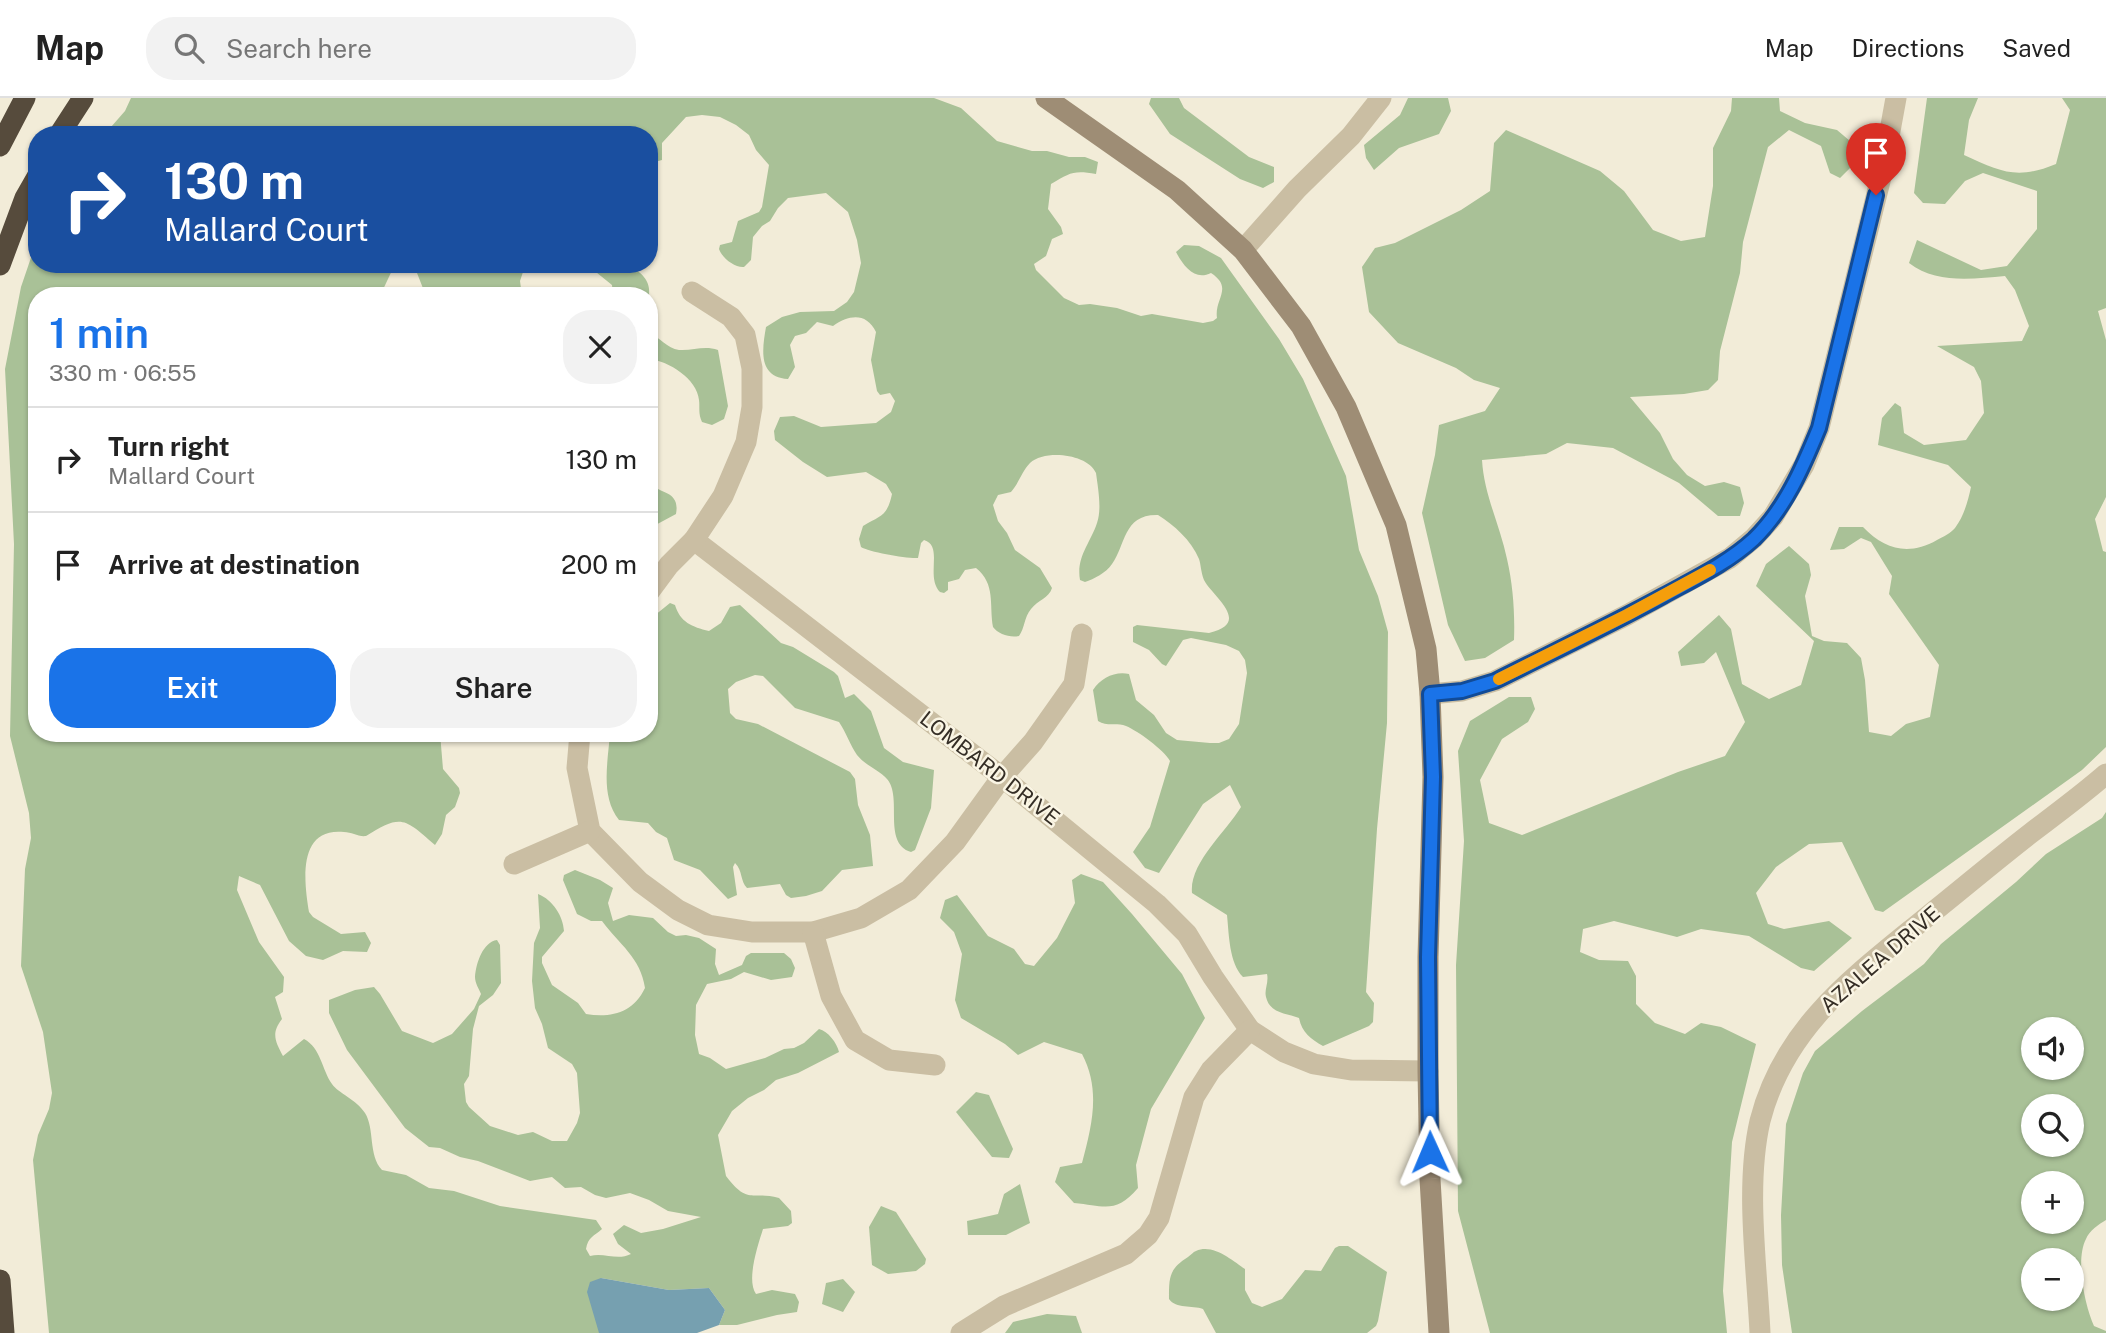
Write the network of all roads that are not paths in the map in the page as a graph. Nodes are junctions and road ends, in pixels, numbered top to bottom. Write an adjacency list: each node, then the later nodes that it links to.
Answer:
1 (26, 98): 7 (highway)
2 (83, 98): 6 (highway)
3 (1046, 98): 9 (main road)
4 (1381, 98): 9 (street)
5 (1896, 98): 15 (street)
6 (65, 126)
7 (0, 146)
8 (28, 193): 10 (highway)
9 (1243, 250): 15 (main road)
10 (0, 265)
11 (692, 292): 12 (street)
12 (694, 540): 13 (street); 18 (street, LOMBARD DRIVE)
13 (658, 579)
14 (1082, 634): 18 (street)
15 (1430, 694): 24 (main road)
16 (579, 742): 19 (street)
17 (2106, 774): 29 (street, AZALEA DRIVE)
18 (1002, 777): 21 (street); 22 (street, LOMBARD DRIVE)
19 (590, 831): 20 (street); 21 (street)
20 (514, 864)
21 (813, 932): 23 (street)
22 (1250, 1030): 24 (street); 28 (street)
23 (935, 1065)
24 (1428, 1071): 26 (main road)
25 (0, 1280): 27 (highway)
26 (1441, 1331)
27 (4, 1333)
28 (961, 1333)
29 (1760, 1333)

